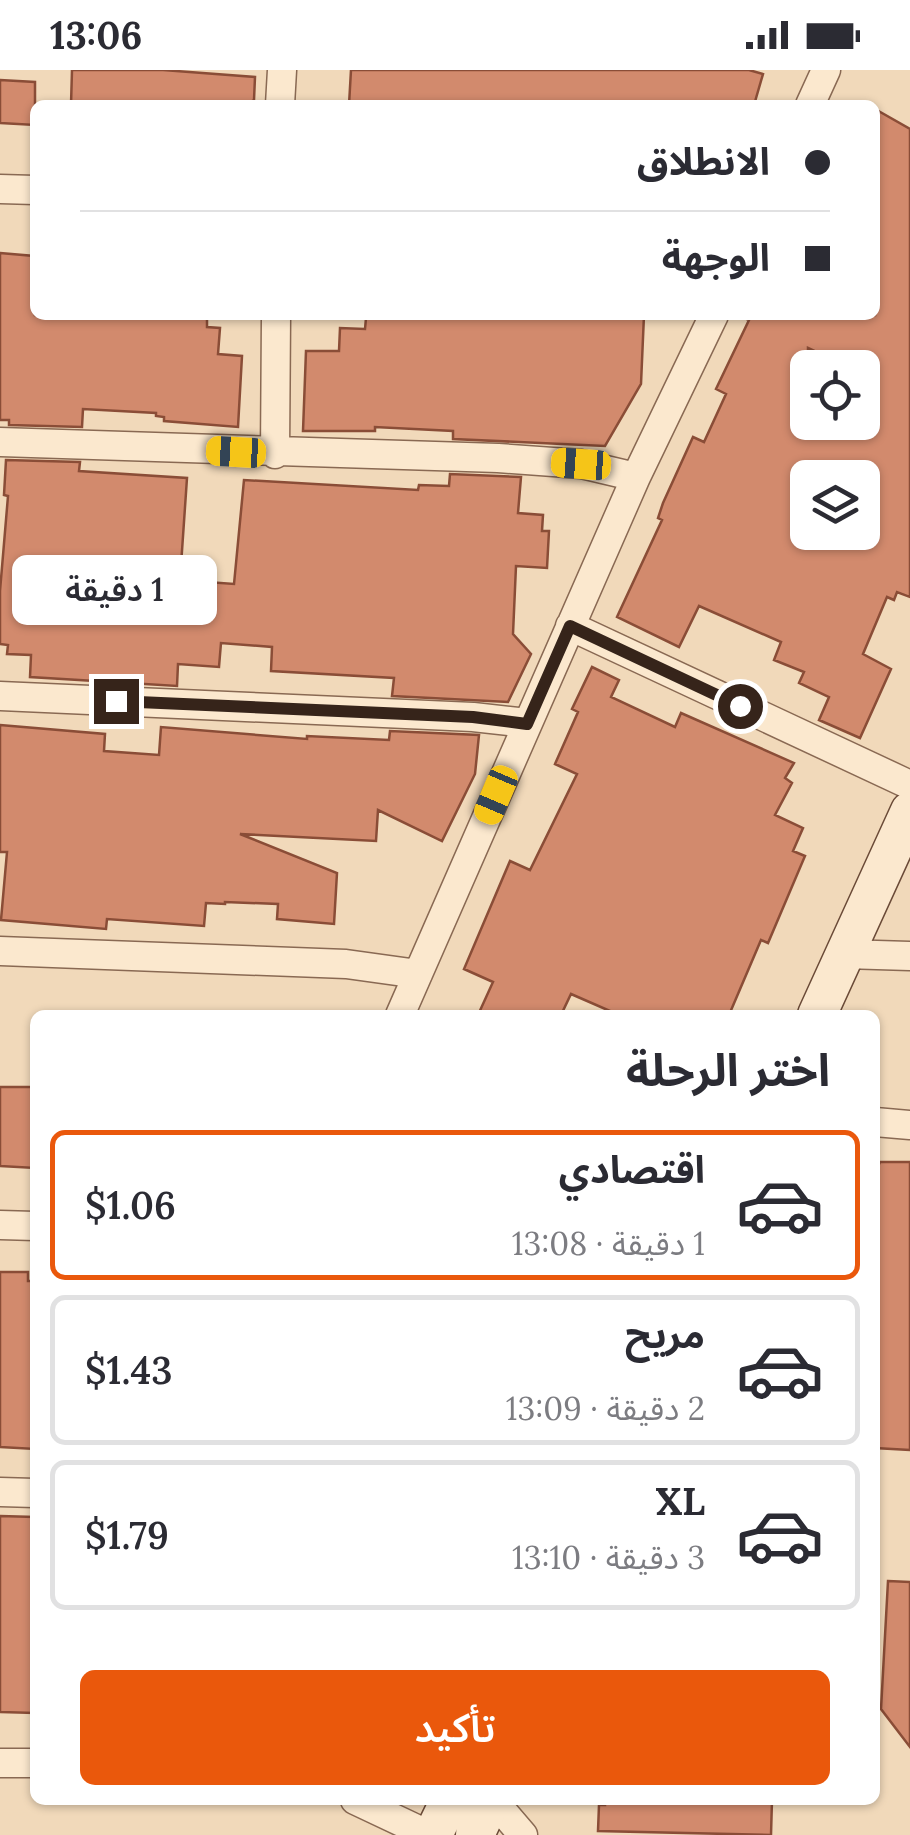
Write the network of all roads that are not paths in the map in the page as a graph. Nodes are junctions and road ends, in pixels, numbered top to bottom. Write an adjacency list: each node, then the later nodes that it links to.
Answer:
1 (282, 70): 3 (street)
2 (826, 70): 4 (street)
3 (280, 100)
4 (812, 100)
5 (0, 189): 6 (street)
6 (30, 190)
7 (276, 320): 10 (street)
8 (712, 320): 11 (street)
9 (0, 442): 10 (street)
10 (275, 454): 11 (street)
11 (636, 477): 12 (street)
12 (570, 626): 14 (street); 15 (street)
13 (0, 696): 14 (street)
14 (527, 724): 20 (street)
15 (910, 785)
16 (910, 811): 18 (main road)
17 (0, 951): 20 (street)
18 (844, 954): 19 (street); 22 (main road)
19 (910, 956)
20 (418, 974): 21 (street)
21 (402, 1010)
22 (819, 1010)
23 (880, 1122): 24 (street)
24 (910, 1125)
25 (0, 1225): 26 (street)
26 (30, 1226)
27 (0, 1492): 28 (street)
28 (30, 1493)
29 (0, 1763): 30 (street)
30 (30, 1763)
31 (366, 1805): 35 (street)
32 (447, 1805): 35 (main road)
33 (490, 1805): 36 (main road)
34 (496, 1805): 37 (street)
35 (431, 1835)
36 (476, 1835)
37 (523, 1835)

